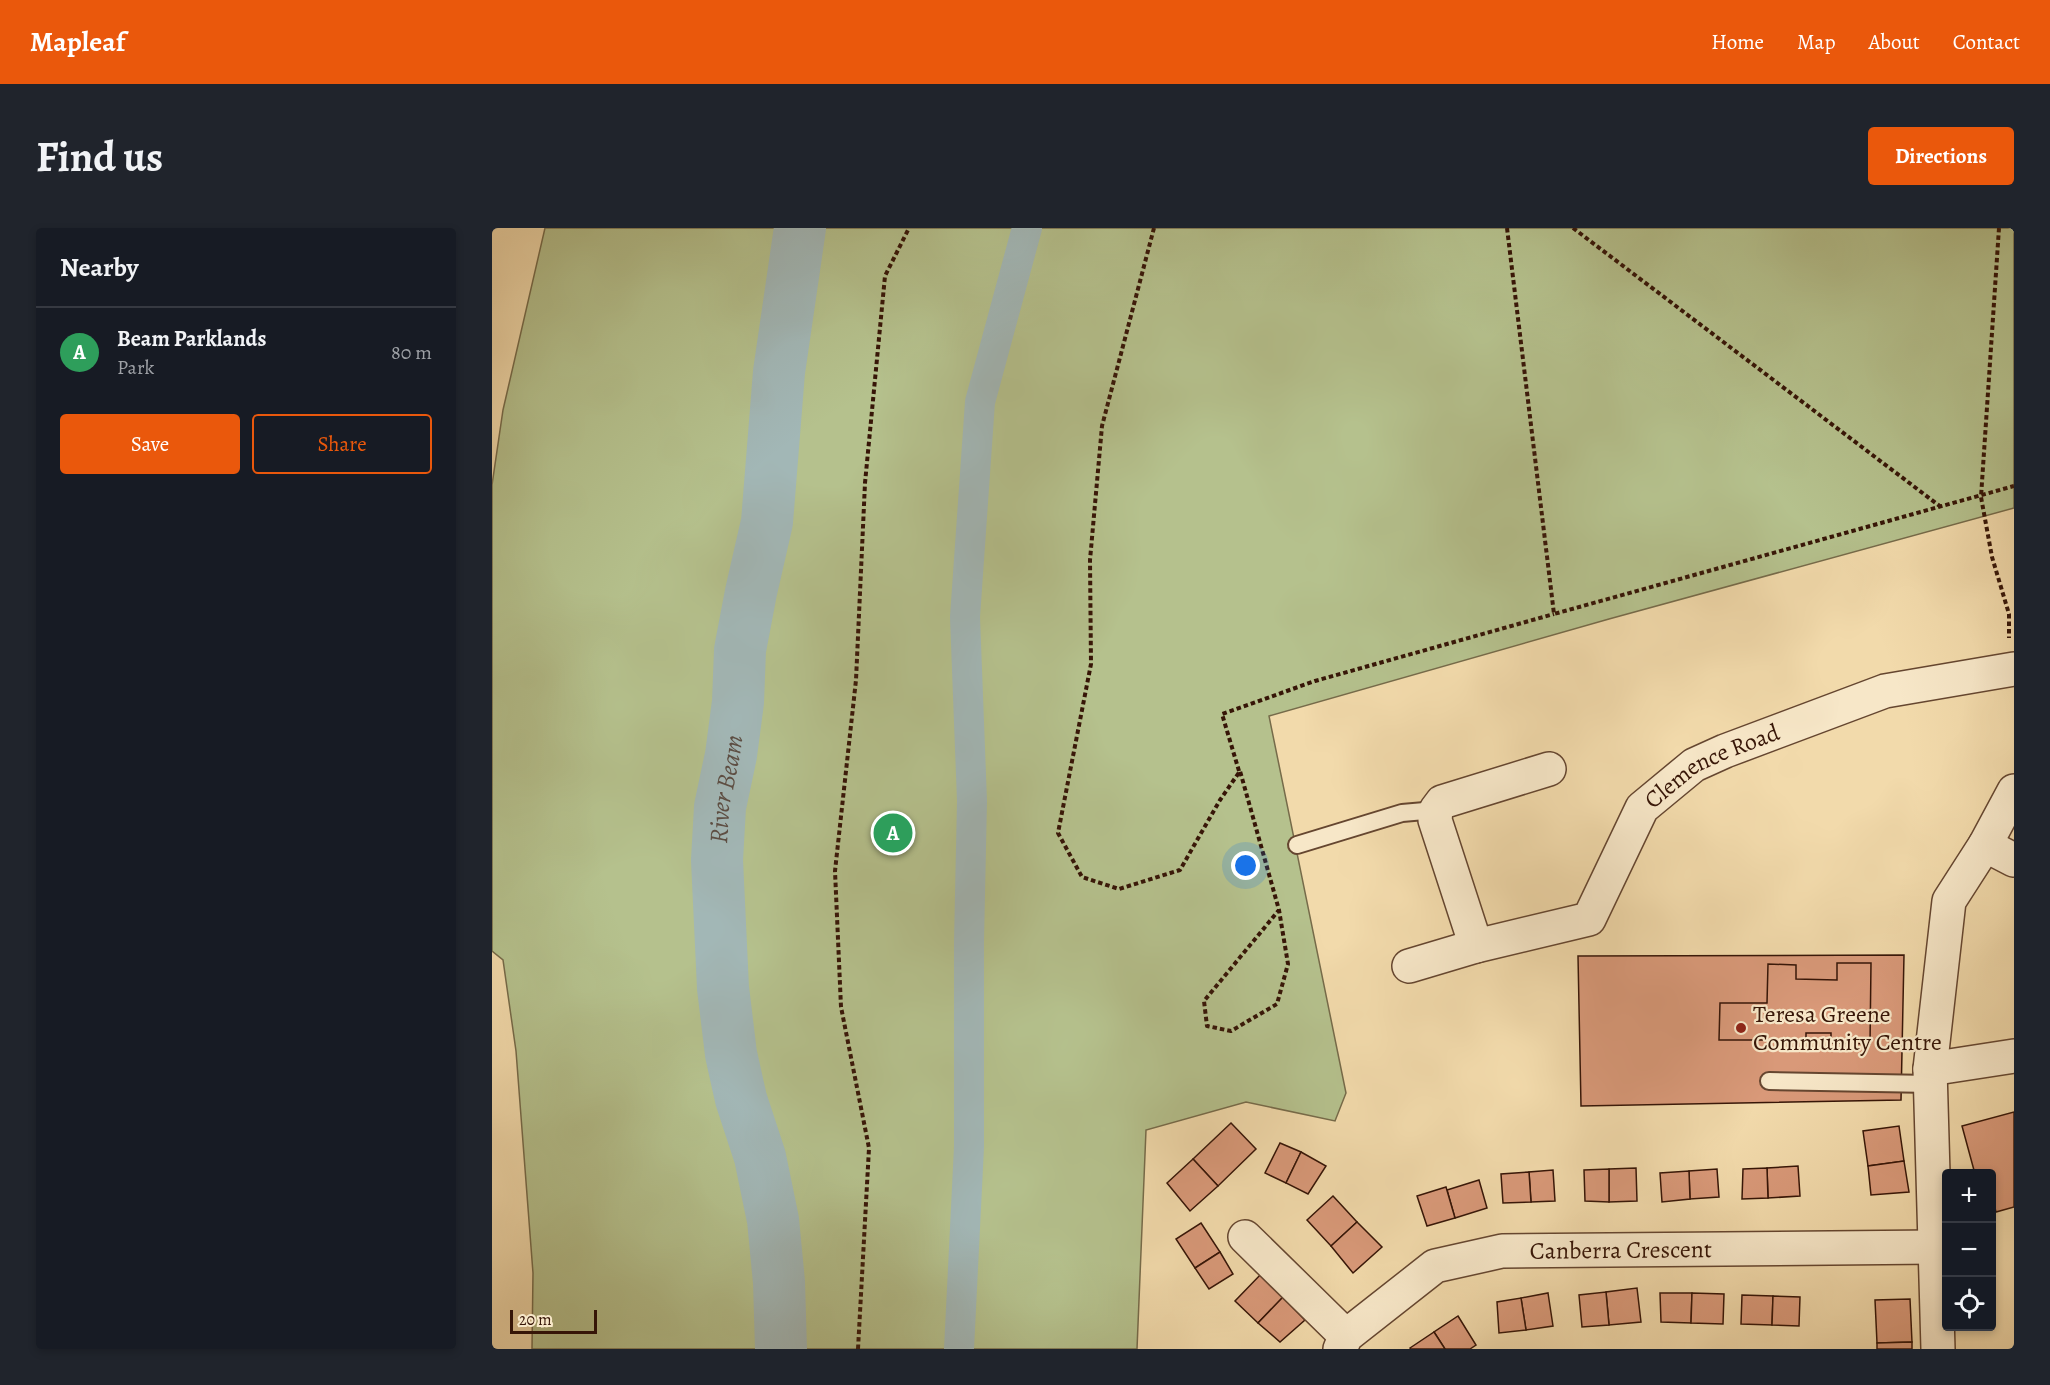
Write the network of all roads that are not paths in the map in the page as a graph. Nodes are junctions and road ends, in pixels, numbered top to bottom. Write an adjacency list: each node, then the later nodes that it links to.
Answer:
1 (2012, 657): 8 (street, Clemence Road)
2 (1549, 769): 4 (street)
3 (2014, 791): 6 (street)
4 (1436, 810): 5 (lane); 8 (street)
5 (1297, 845)
6 (1985, 845): 7 (street); 11 (street)
7 (2014, 860)
8 (1476, 946): 9 (street, Clemence Road)
9 (1409, 966)
10 (2014, 1056): 11 (street)
11 (1930, 1076): 12 (lane); 14 (street)
12 (1769, 1081)
13 (1245, 1237): 15 (street)
14 (1936, 1248): 15 (street, Canberra Crescent); 16 (street)
15 (1343, 1343)
16 (1938, 1349)

